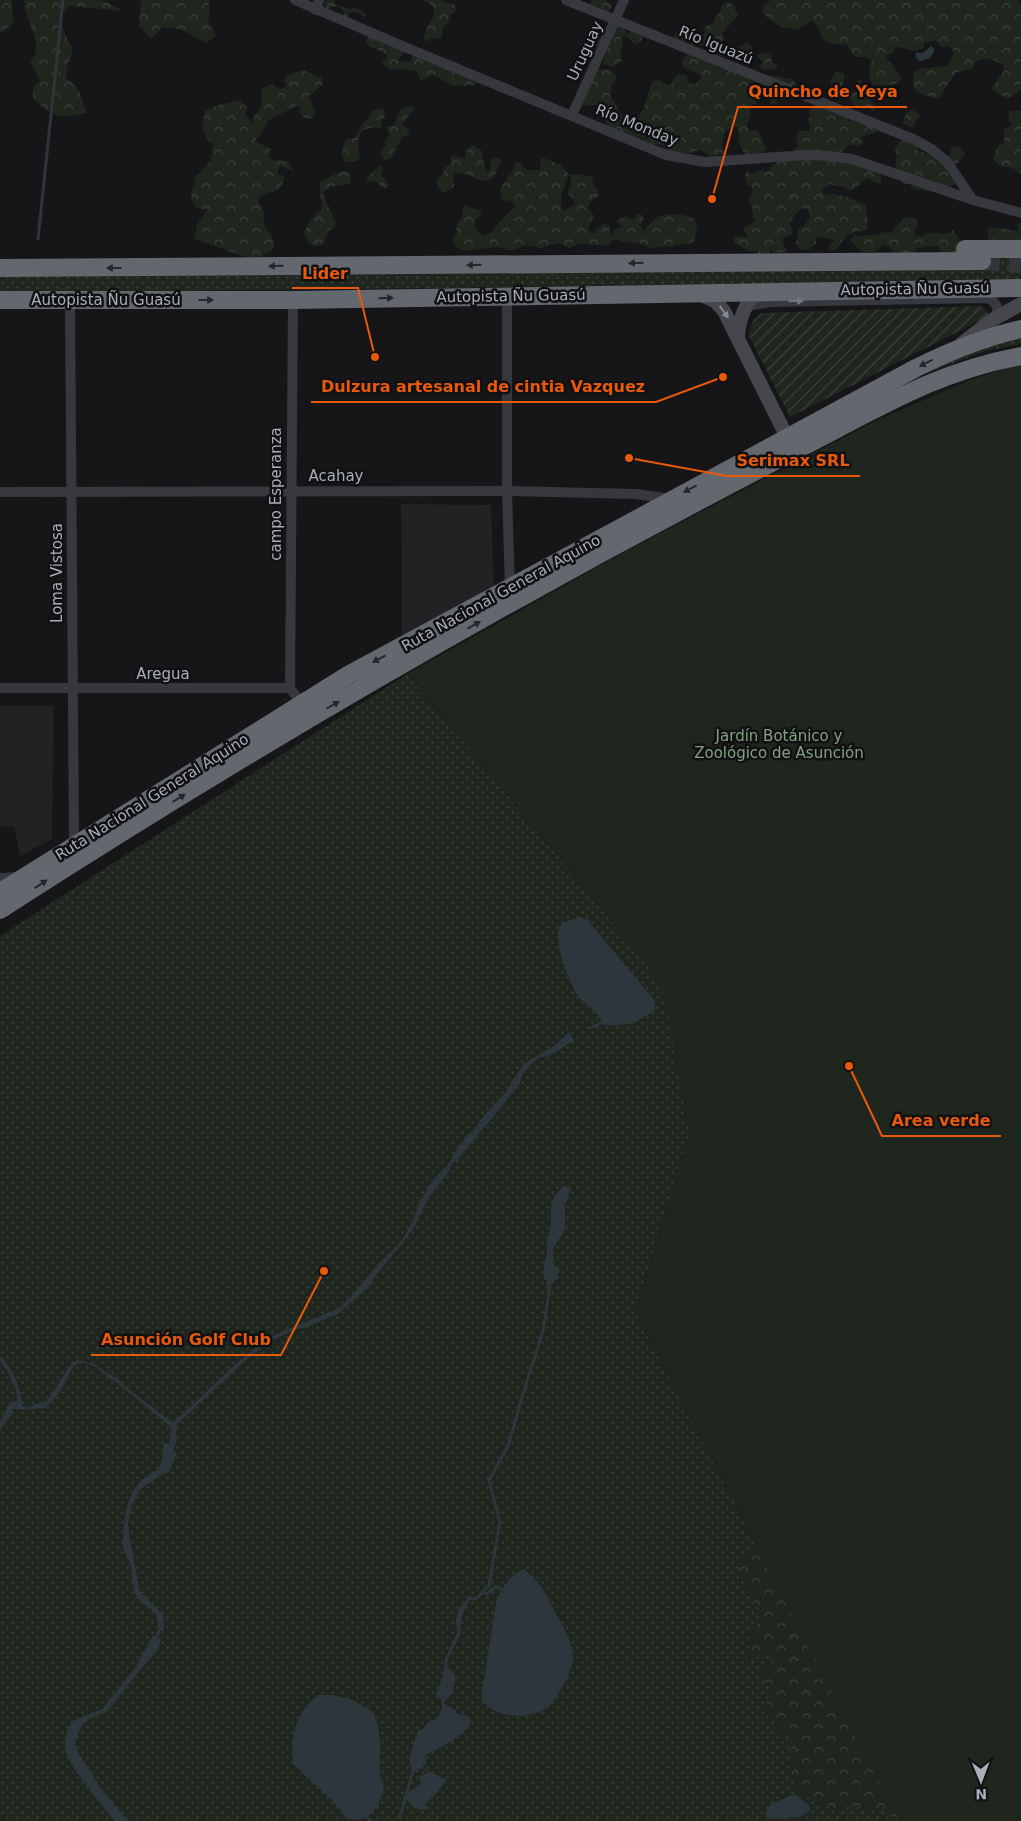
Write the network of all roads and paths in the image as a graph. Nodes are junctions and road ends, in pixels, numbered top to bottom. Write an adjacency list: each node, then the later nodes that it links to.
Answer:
1 (295, 0): 4 (street, Río Monday)
2 (566, 0): 5 (street, Río Iguazú)
3 (624, 0): 5 (street, Uruguay)
4 (318, 5): 6 (street, Río Monday)
5 (615, 21): 6 (street, Uruguay); 7 (street, Río Iguazú)
6 (572, 115): 7 (street, Río Monday)
7 (974, 200): 8 (street, Río Monday)
8 (1021, 212)
9 (1021, 249): 11 (highway)
10 (982, 260): 11 (highway, Autopista Ñu Guasú)
11 (667, 263): 12 (highway, Autopista Ñu Guasú, one-way to 12)
12 (0, 268)
13 (1021, 288): 14 (highway, Autopista Ñu Guasú)
14 (760, 292): 15 (highway, Autopista Ñu Guasú); 21 (main road)
15 (699, 294): 16 (highway, Autopista Ñu Guasú); 24 (main road, one-way to 24)
16 (507, 296): 19 (highway, Autopista Ñu Guasú, one-way to 16); 29 (street)
17 (0, 300): 18 (highway, Autopista Ñu Guasú)
18 (70, 300): 19 (highway, Autopista Ñu Guasú, one-way to 19); 28 (street, Loma Vistosa)
19 (293, 300): 31 (street, campo Esperanza)
20 (1021, 304): 22 (main road)
21 (748, 306): 22 (street, one-way to 22); 24 (main road)
22 (992, 320): 25 (main road)
23 (1021, 329): 25 (highway, Ruta Nacional General Aquino)
24 (738, 340): 27 (main road)
25 (955, 349): 27 (highway, Ruta Nacional General Aquino, one-way to 27)
26 (1021, 356): 37 (highway, Ruta Nacional General Aquino, one-way to 26)
27 (787, 437): 32 (highway, Ruta Nacional General Aquino, one-way to 32)
28 (72, 491): 30 (street, Acahay); 31 (street, Acahay); 36 (street, Loma Vistosa)
29 (507, 491): 31 (street, Acahay); 32 (street, Acahay); 33 (street)
30 (0, 492)
31 (291, 492): 35 (street, campo Esperanza)
32 (671, 500): 33 (highway, Ruta Nacional General Aquino)
33 (510, 589): 37 (highway, Ruta Nacional General Aquino, one-way to 37)
34 (0, 688): 36 (street, Aregua)
35 (290, 688): 36 (street, Aregua); 37 (street)
36 (72, 689): 38 (street, Loma Vistosa)
37 (307, 710): 38 (highway, Ruta Nacional General Aquino); 42 (highway, Ruta Nacional General Aquino, one-way to 37)
38 (74, 845): 40 (highway, Ruta Nacional General Aquino)
39 (0, 878): 40 (street)
40 (22, 878): 41 (highway, Ruta Nacional General Aquino)
41 (0, 892)
42 (0, 910)

